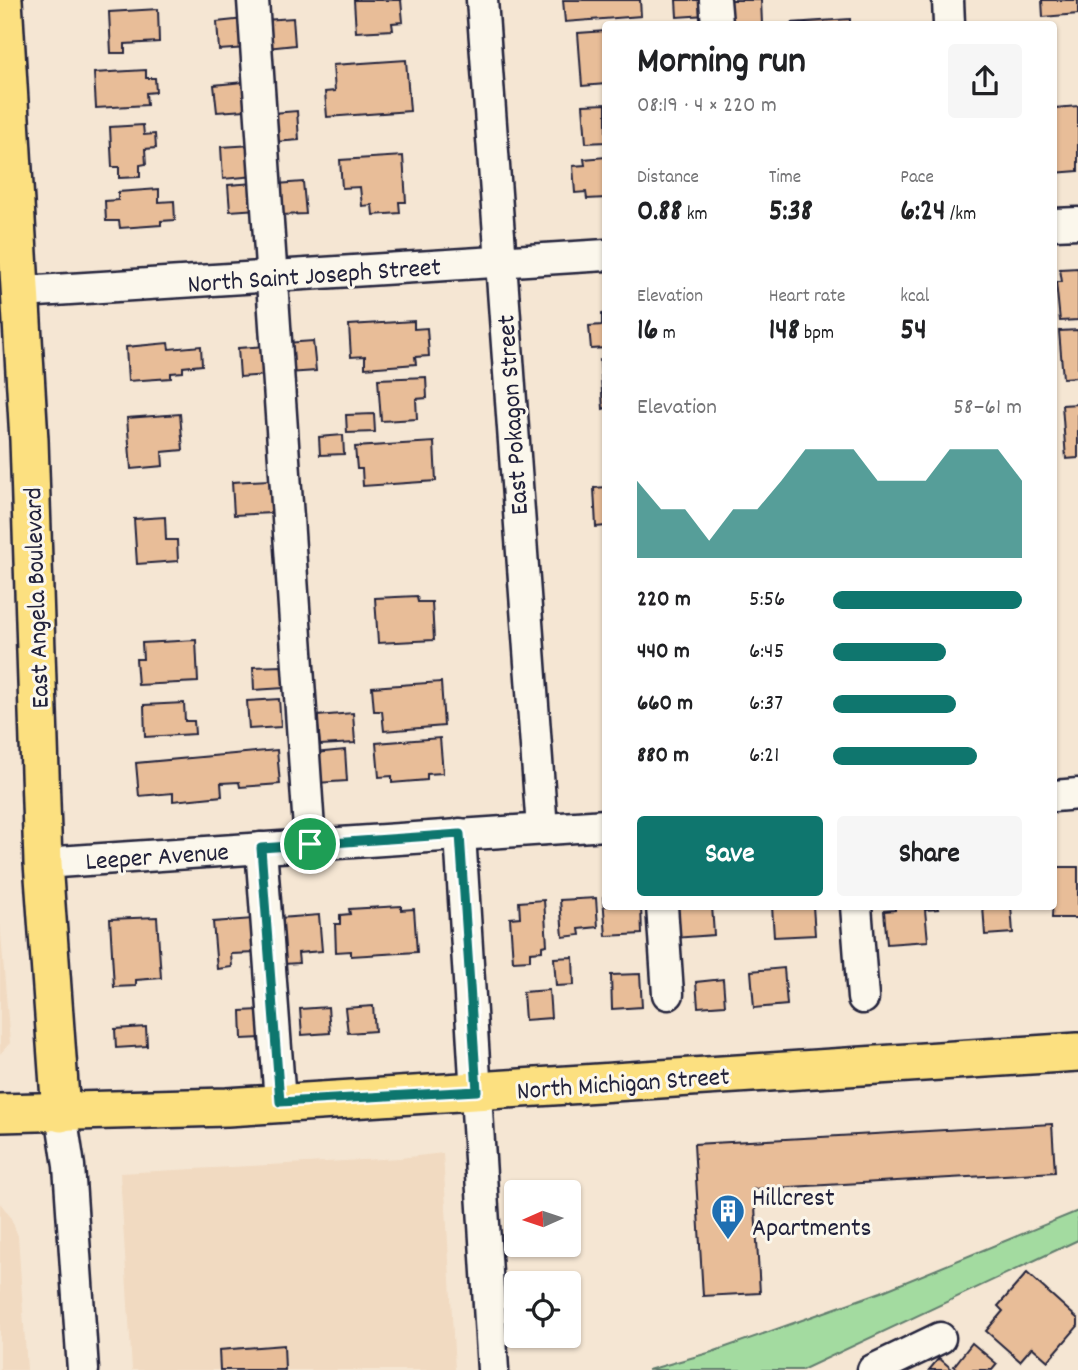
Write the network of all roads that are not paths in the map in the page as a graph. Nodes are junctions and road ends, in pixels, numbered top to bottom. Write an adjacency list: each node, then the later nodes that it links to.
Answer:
1 (4, 0): 13 (main road, East Angela Boulevard)
2 (253, 0): 12 (street)
3 (482, 0): 11 (street, East Pokagon Street)
4 (715, 0): 6 (street)
5 (948, 0): 7 (street)
6 (717, 21)
7 (949, 21)
8 (1078, 223): 9 (street)
9 (1057, 224)
10 (602, 255): 11 (street, North Saint Joseph Street)
11 (500, 263): 12 (street, North Saint Joseph Street); 17 (street, East Pokagon Street)
12 (273, 277): 13 (street, North Saint Joseph Street); 19 (street)
13 (22, 292): 21 (main road, East Angela Boulevard)
14 (1078, 794): 15 (street)
15 (1057, 796)
16 (602, 825): 17 (street, Leeper Avenue)
17 (542, 829): 18 (street, Leeper Avenue)
18 (460, 834): 19 (street, Leeper Avenue); 27 (street)
19 (310, 844): 20 (street, Leeper Avenue)
20 (261, 848): 21 (street, Leeper Avenue); 28 (street)
21 (43, 863): 29 (main road, East Angela Boulevard)
22 (662, 910): 24 (street)
23 (856, 910): 25 (street)
24 (668, 994)
25 (863, 998)
26 (1078, 1052): 27 (main road, North Michigan Street)
27 (477, 1091): 28 (main road, North Michigan Street); 33 (street)
28 (280, 1102): 29 (main road, North Michigan Street)
29 (61, 1112): 30 (main road, North Michigan Street); 32 (street)
30 (0, 1113)
31 (940, 1338): 34 (street)
32 (83, 1370)
33 (493, 1370)
34 (873, 1370)

